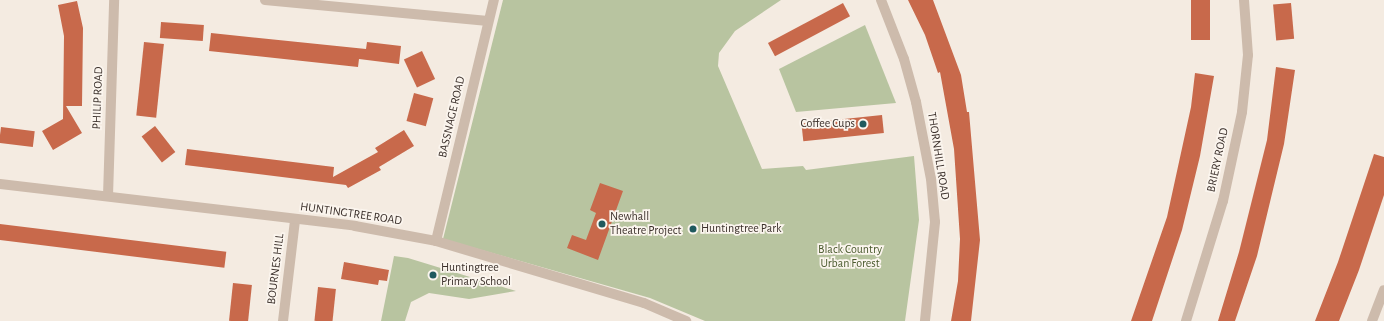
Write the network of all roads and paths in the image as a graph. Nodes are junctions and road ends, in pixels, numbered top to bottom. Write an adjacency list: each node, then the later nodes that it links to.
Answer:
1 (114, 0): 8 (street, PHILIP ROAD)
2 (265, 0): 6 (street)
3 (494, 0): 6 (street, BASSNAGE ROAD)
4 (881, 0): 14 (street, THORNHILL ROAD)
5 (1244, 0): 15 (street, BRIERY ROAD)
6 (488, 21): 10 (street, BASSNAGE ROAD)
7 (0, 184): 8 (street, HUNTINGTREE ROAD)
8 (108, 196): 9 (street, HUNTINGTREE ROAD)
9 (295, 220): 10 (street, HUNTINGTREE ROAD); 12 (street, BOURNES HILL)
10 (436, 241): 13 (street, HUNTINGTREE ROAD)
11 (1384, 290): 16 (street)
12 (283, 321)
13 (686, 321)
14 (925, 321)
15 (1186, 321)
16 (1372, 321)

